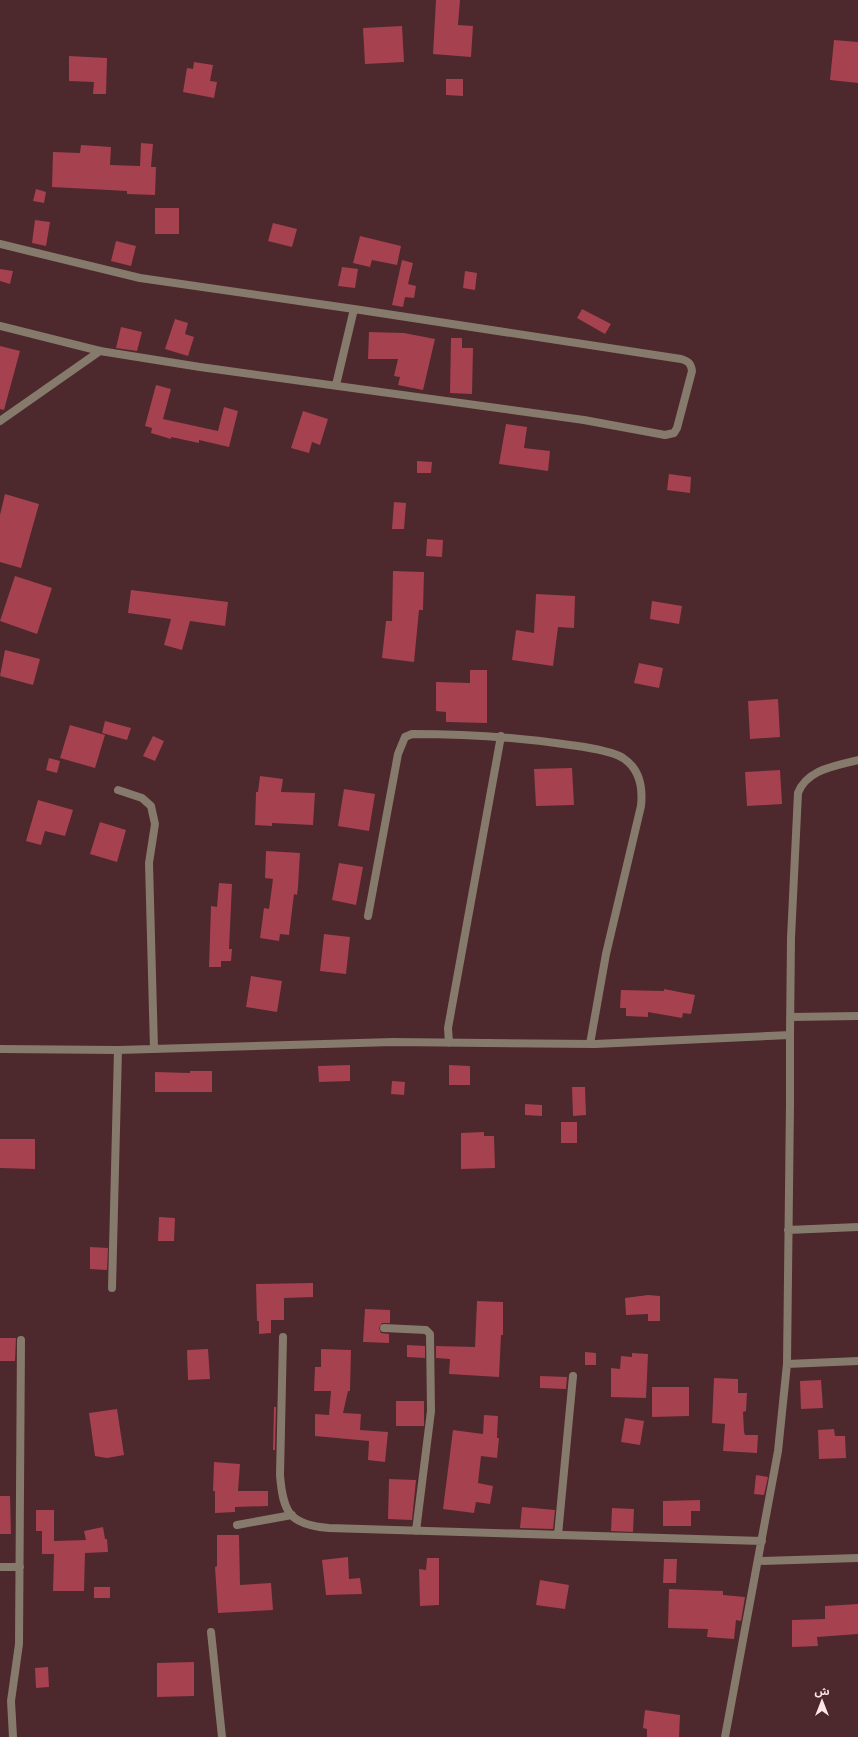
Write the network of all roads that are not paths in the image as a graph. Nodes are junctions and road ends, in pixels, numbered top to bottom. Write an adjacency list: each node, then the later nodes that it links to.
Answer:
1 (0, 244): 2 (street)
2 (354, 309): 5 (street); 5 (street)
3 (0, 326): 4 (street)
4 (100, 352): 5 (street); 6 (street)
5 (336, 386)
6 (0, 421)
7 (500, 736): 10 (street); 14 (street); 15 (street)
8 (858, 760): 12 (street)
9 (118, 790): 17 (street)
10 (368, 916)
11 (858, 1016): 12 (street)
12 (790, 1017): 13 (street)
13 (790, 1035): 15 (street); 20 (street)
14 (448, 1043): 15 (street); 17 (street)
15 (590, 1044)
16 (0, 1048): 18 (street)
17 (154, 1049): 18 (street)
18 (118, 1050): 21 (street)
19 (858, 1227): 20 (street)
20 (788, 1230): 26 (street)
21 (112, 1288)
22 (384, 1328): 30 (street)
23 (283, 1337): 28 (street)
24 (21, 1340): 36 (street)
25 (858, 1361): 26 (street)
26 (787, 1364): 32 (street)
27 (573, 1376): 31 (street)
28 (292, 1516): 29 (street); 30 (street)
29 (237, 1525)
30 (416, 1531): 31 (street)
31 (558, 1535): 32 (street)
32 (762, 1541): 34 (street)
33 (858, 1558): 34 (street)
34 (758, 1562): 40 (street)
35 (0, 1567): 36 (street)
36 (20, 1567): 38 (street)
37 (211, 1632): 39 (street)
38 (13, 1737)
39 (222, 1737)
40 (725, 1737)

